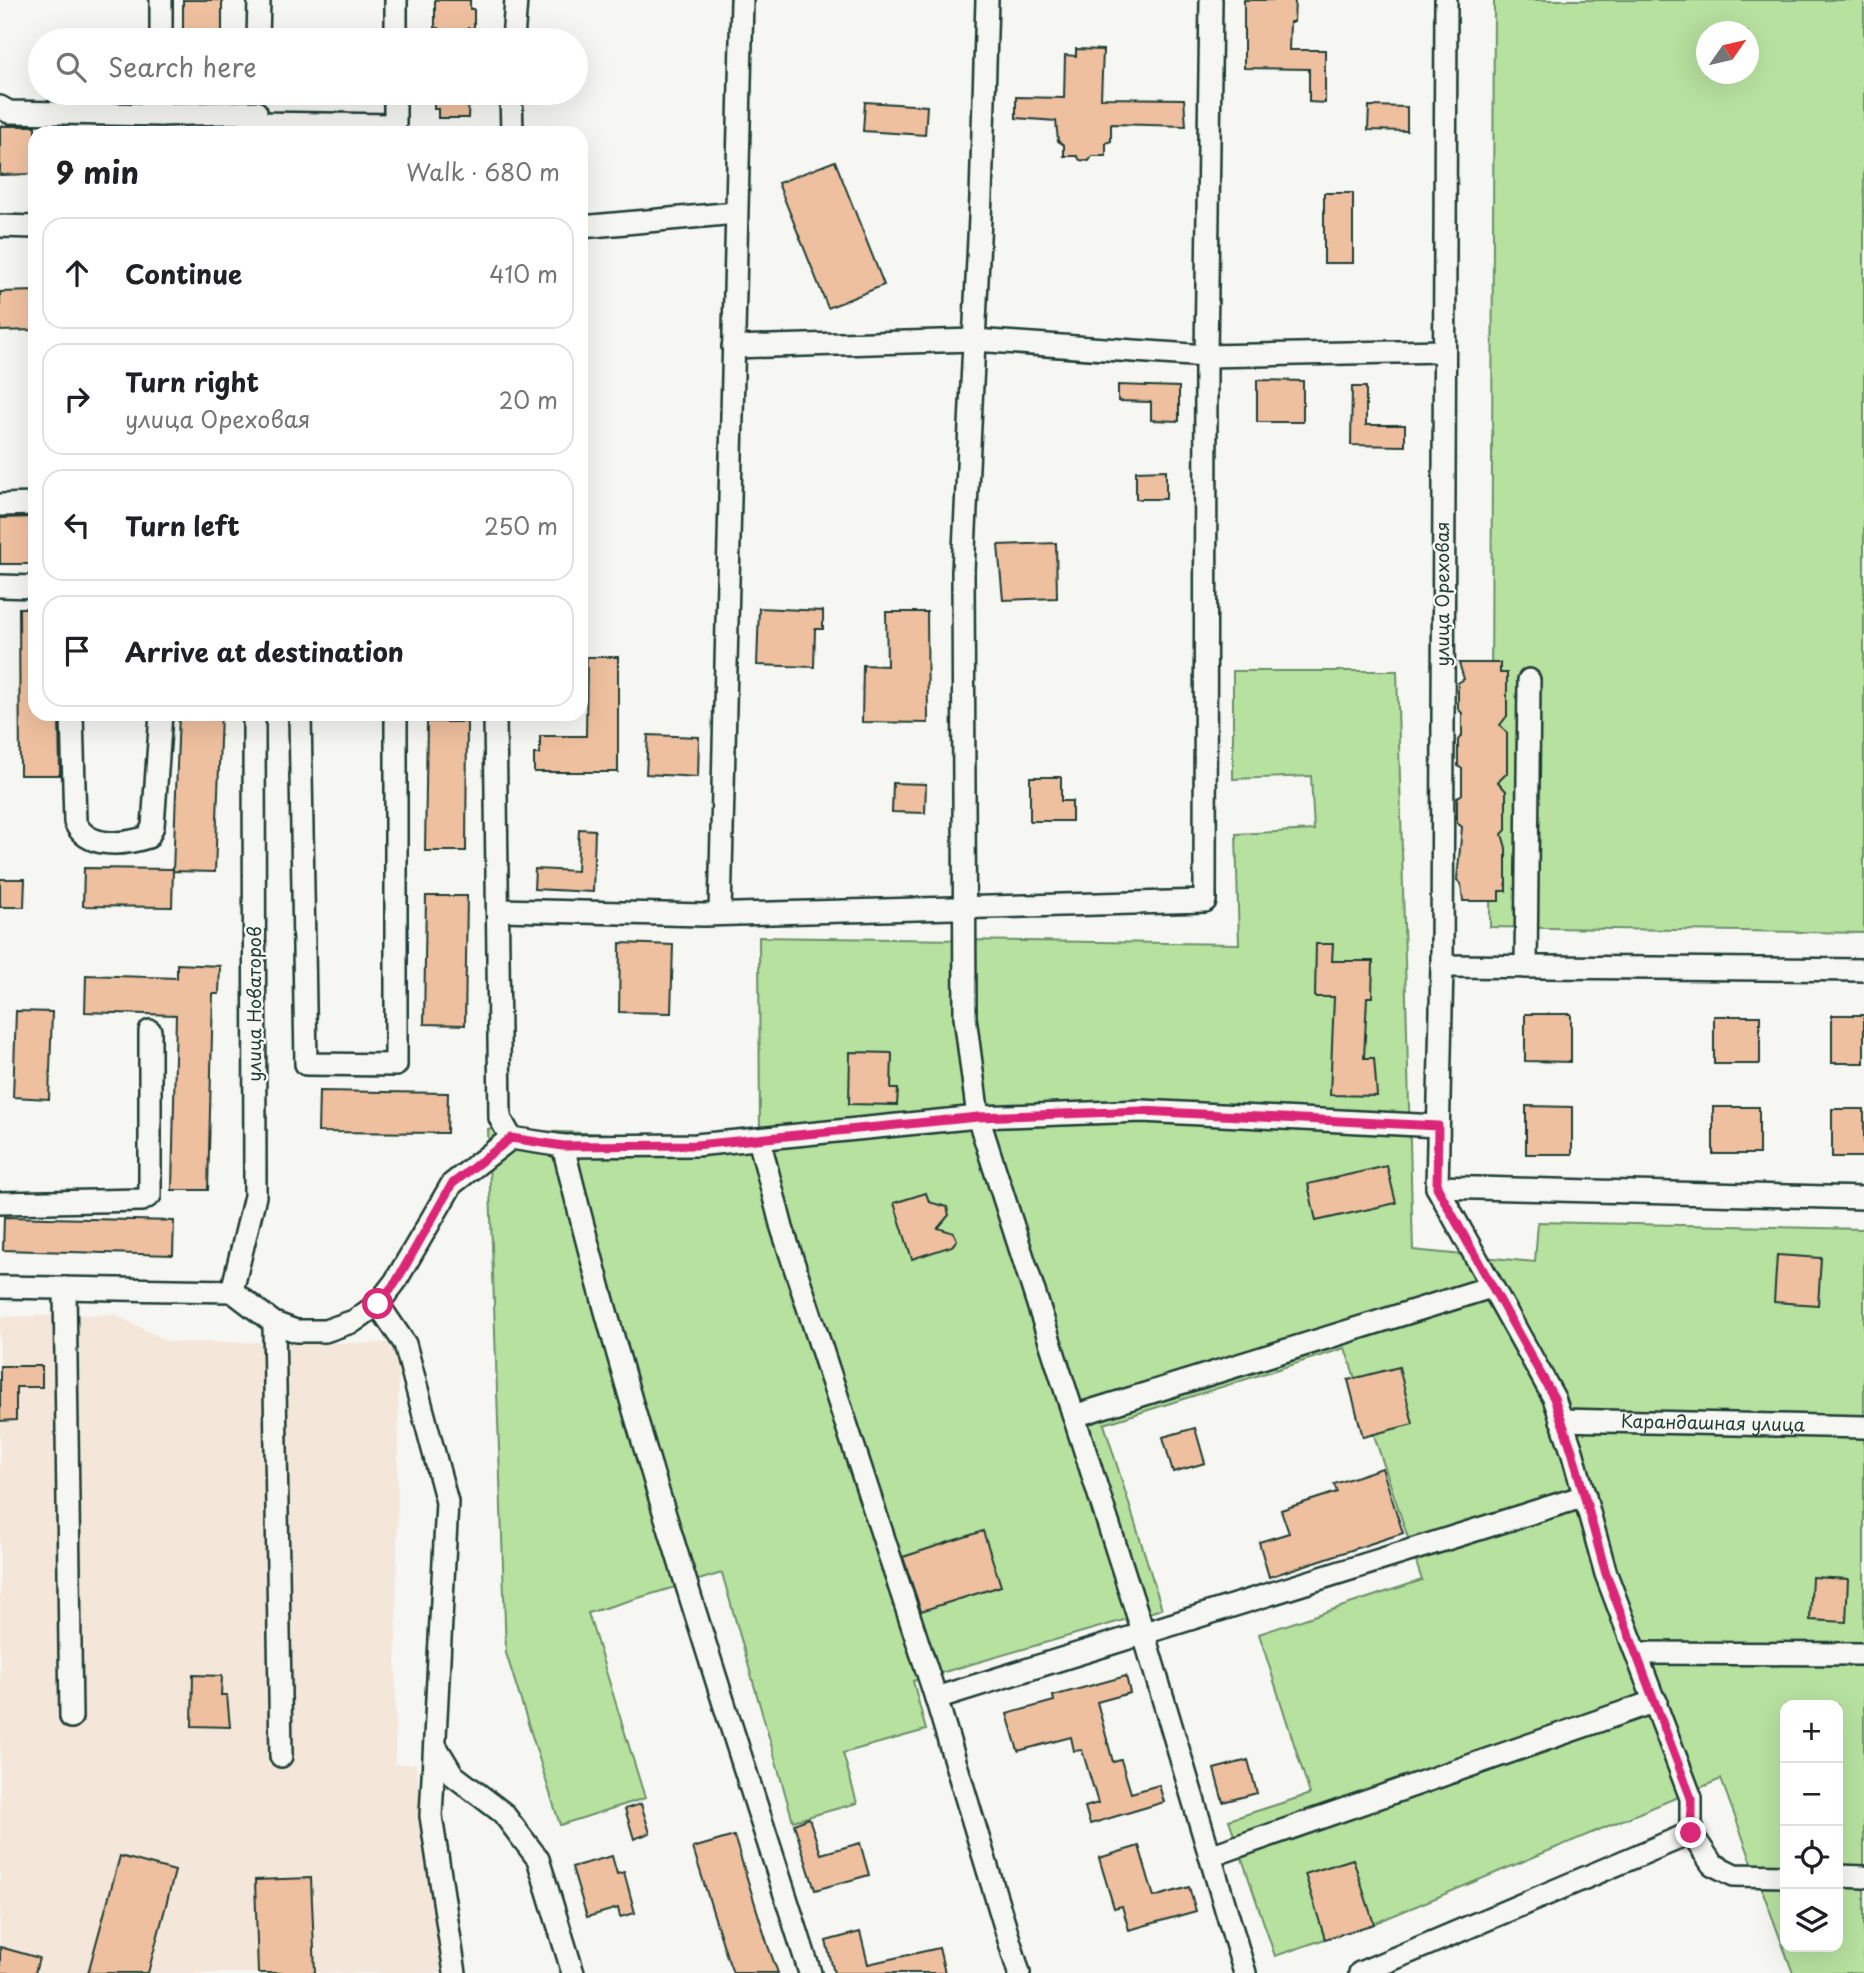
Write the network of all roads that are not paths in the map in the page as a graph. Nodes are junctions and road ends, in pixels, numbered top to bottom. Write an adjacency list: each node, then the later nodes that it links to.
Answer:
1 (161, 0): 9 (street)
2 (260, 0): 10 (street)
3 (396, 0): 11 (street)
4 (516, 0): 12 (street)
5 (742, 0): 21 (street)
6 (987, 0): 25 (street)
7 (1212, 0): 28 (street)
8 (1446, 0): 27 (street, улица Ореховая)
9 (161, 28)
10 (259, 28)
11 (396, 28)
12 (514, 28)
13 (160, 105): 17 (street)
14 (395, 105): 18 (street)
15 (511, 105): 20 (street)
16 (0, 107): 17 (street)
17 (160, 115): 19 (street)
18 (256, 115): 19 (street)
19 (221, 123)
20 (512, 126)
21 (736, 213): 23 (street); 26 (street)
22 (0, 226): 24 (street)
23 (588, 226)
24 (28, 227)
25 (974, 340): 26 (street); 28 (street); 40 (street)
26 (733, 347): 42 (street)
27 (1444, 351): 28 (street); 43 (street, улица Ореховая)
28 (1206, 356): 40 (street)
29 (28, 504): 30 (street)
30 (0, 505)
31 (0, 586): 32 (street)
32 (28, 587)
33 (1529, 680): 44 (street)
34 (72, 721): 35 (street)
35 (161, 721)
36 (254, 721): 58 (street, улица Новаторов)
37 (300, 721): 38 (street)
38 (396, 721)
39 (495, 721): 41 (street)
40 (964, 908): 42 (street); 47 (street)
41 (498, 910): 42 (street); 49 (street)
42 (720, 914)
43 (1442, 966): 44 (street); 48 (street, улица Ореховая)
44 (1526, 967): 45 (street)
45 (1864, 970)
46 (150, 1031): 54 (street)
47 (978, 1117): 48 (street); 50 (street); 61 (street)
48 (1438, 1126): 52 (street, улица Ореховая)
49 (511, 1138): 51 (street); 59 (street)
50 (759, 1139): 51 (street); 68 (street)
51 (563, 1146): 80 (street)
52 (1437, 1187): 53 (street); 56 (street)
53 (1864, 1198)
54 (0, 1203)
55 (0, 1287): 57 (street)
56 (1491, 1287): 61 (street); 62 (street)
57 (65, 1288): 58 (street); 70 (street)
58 (232, 1291): 60 (street)
59 (378, 1304): 60 (street); 71 (street)
60 (274, 1323): 72 (street)
61 (1073, 1416): 65 (street)
62 (1561, 1420): 63 (street, Карандашная улица); 64 (street)
63 (1864, 1427)
64 (1585, 1496): 65 (street); 66 (street)
65 (1144, 1635): 68 (street); 74 (street)
66 (1638, 1653): 67 (street); 69 (street)
67 (1864, 1654)
68 (936, 1698): 81 (street)
69 (1656, 1701): 73 (street); 74 (street)
70 (71, 1717)
71 (436, 1747): 78 (street); 79 (street)
72 (281, 1756)
73 (1691, 1833): 75 (street); 83 (street)
74 (1210, 1856): 82 (street)
75 (1780, 1876)
76 (1843, 1877): 77 (street)
77 (1864, 1877)
78 (455, 1973)
79 (573, 1973)
80 (810, 1973)
81 (1019, 1973)
82 (1245, 1973)
83 (1360, 1973)

